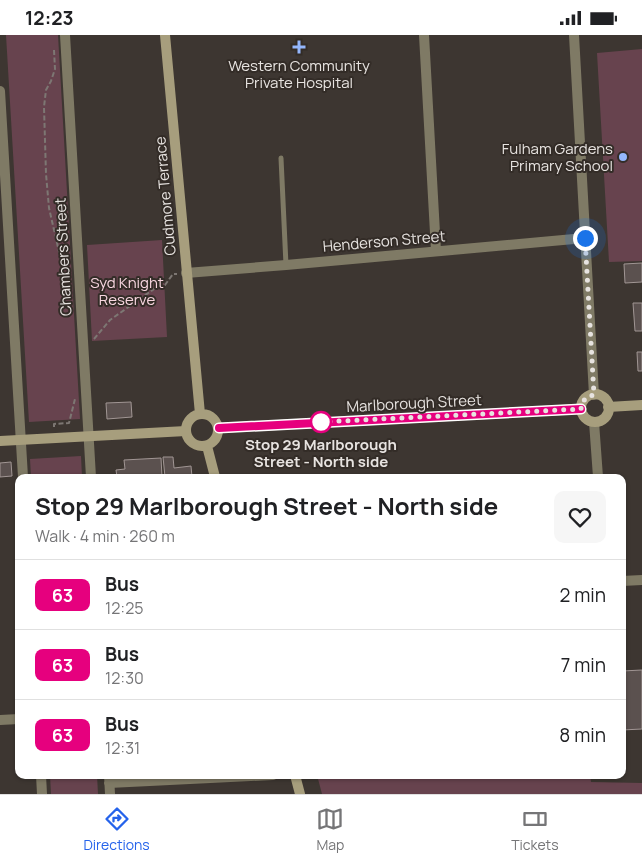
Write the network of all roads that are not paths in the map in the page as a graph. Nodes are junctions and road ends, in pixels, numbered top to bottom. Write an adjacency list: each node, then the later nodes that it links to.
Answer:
1 (65, 35): 20 (street, Chambers Street)
2 (165, 35): 11 (street, Cudmore Terrace)
3 (424, 35): 9 (street)
4 (574, 35): 8 (street)
5 (0, 91): 7 (street)
6 (281, 158): 10 (lane)
7 (5, 234): 21 (street)
8 (585, 238): 9 (street, Henderson Street); 12 (street)
9 (436, 251): 10 (street, Henderson Street)
10 (286, 265): 11 (street, Henderson Street)
11 (186, 273): 16 (street, Cudmore Terrace)
12 (594, 395): 14 (street); 15 (street)
13 (642, 405): 14 (street)
14 (608, 407): 17 (street)
15 (581, 409): 17 (street); 18 (street, Marlborough Street)
16 (200, 414): 18 (street); 19 (street)
17 (594, 422): 27 (street)
18 (219, 428): 23 (street)
19 (186, 431): 20 (street); 23 (street)
20 (88, 437): 21 (street); 25 (street, Chambers Street)
21 (21, 440): 22 (street); 24 (street)
22 (0, 441)
23 (206, 446): 26 (street)
24 (23, 474)
25 (91, 474)
26 (214, 474)
27 (598, 474)
28 (642, 580): 29 (street)
29 (626, 581)
30 (15, 719): 31 (street)
31 (0, 720)
32 (40, 779): 35 (street)
33 (109, 779): 36 (street)
34 (296, 779): 37 (street)
35 (42, 794)
36 (110, 794)
37 (300, 794)

